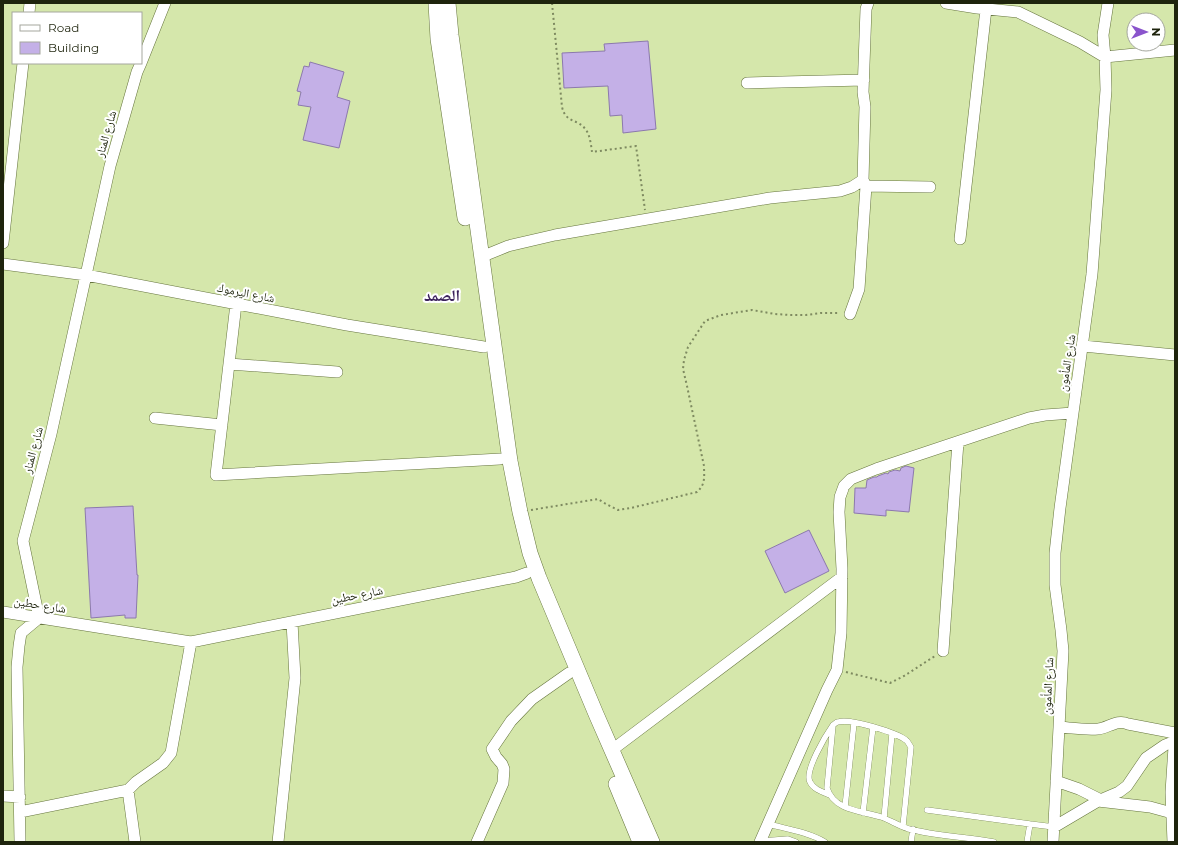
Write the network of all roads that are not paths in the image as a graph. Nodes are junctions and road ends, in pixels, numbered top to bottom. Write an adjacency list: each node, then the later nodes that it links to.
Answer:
1 (165, 3): 10 (street, شارع المنار)
2 (436, 3): 25 (main road)
3 (448, 3): 19 (main road)
4 (868, 3): 13 (street)
5 (946, 3): 7 (street)
6 (1108, 3): 9 (street, شارع المأمون)
7 (986, 9): 9 (street); 17 (street)
8 (1175, 50): 9 (street)
9 (1105, 57): 24 (street, شارع المأمون)
10 (142, 60)
11 (24, 64): 18 (street)
12 (141, 64): 21 (street, شارع المنار)
13 (864, 80): 14 (street); 15 (street)
14 (747, 83)
15 (864, 183): 16 (street); 19 (street); 23 (street)
16 (930, 187)
17 (960, 239)
18 (3, 243)
19 (481, 257): 50 (main road)
20 (3, 264): 21 (street, شارع اليرموك)
21 (86, 275): 22 (street, شارع اليرموك); 37 (street, شارع المنار)
22 (236, 304): 25 (street, شارع اليرموك); 27 (street)
23 (850, 314)
24 (1083, 346): 26 (street); 29 (street, شارع المأمون)
25 (484, 347): 33 (main road)
26 (1175, 355)
27 (229, 364): 28 (street); 31 (street)
28 (337, 372)
29 (1073, 413): 32 (street); 45 (street, شارع المأمون)
30 (155, 418): 31 (street)
31 (222, 425): 33 (street)
32 (958, 442): 35 (street); 40 (street)
33 (500, 459): 34 (main road)
34 (527, 573): 38 (street, شارع حطين); 41 (main road)
35 (842, 577): 50 (street); 63 (street)
36 (3, 612): 37 (street, شارع حطين)
37 (39, 618): 39 (street, شارع حطين); 55 (street)
38 (292, 622): 39 (street, شارع حطين); 71 (street)
39 (191, 642): 52 (street)
40 (943, 651)
41 (569, 673): 72 (street); 73 (main road)
42 (854, 723): 43 (lane); 44 (lane); 57 (lane)
43 (833, 725): 53 (lane); 53 (lane)
44 (873, 727): 47 (lane); 60 (lane)
45 (1059, 727): 46 (street); 51 (street, شارع المأمون)
46 (1175, 733)
47 (892, 734): 62 (lane); 65 (lane)
48 (1175, 741): 56 (street)
49 (1175, 744): 61 (street)
50 (612, 750): 74 (main road)
51 (1056, 781): 56 (street); 66 (street, شارع المأمون)
52 (128, 790): 59 (street); 70 (street)
53 (830, 795): 57 (lane)
54 (3, 796): 55 (street)
55 (20, 798): 59 (street)
56 (1099, 801): 61 (street); 66 (street)
57 (845, 807): 60 (lane)
58 (927, 810): 64 (lane)
59 (20, 812): 69 (street)
60 (864, 813): 62 (lane)
61 (1172, 814): 81 (street)
62 (884, 818): 65 (lane)
63 (768, 824): 68 (street); 76 (lane)
64 (1030, 824): 66 (lane); 79 (lane)
65 (903, 826): 67 (lane)
66 (1054, 827): 80 (street, شارع المأمون)
67 (913, 830): 77 (lane); 78 (lane)
68 (760, 841): 75 (lane)
69 (20, 842)
70 (135, 842)
71 (278, 842)
72 (477, 842)
73 (640, 842)
74 (652, 842)
75 (796, 842)
76 (826, 842)
77 (911, 842)
78 (994, 842)
79 (1027, 842)
80 (1053, 842)
81 (1173, 842)

